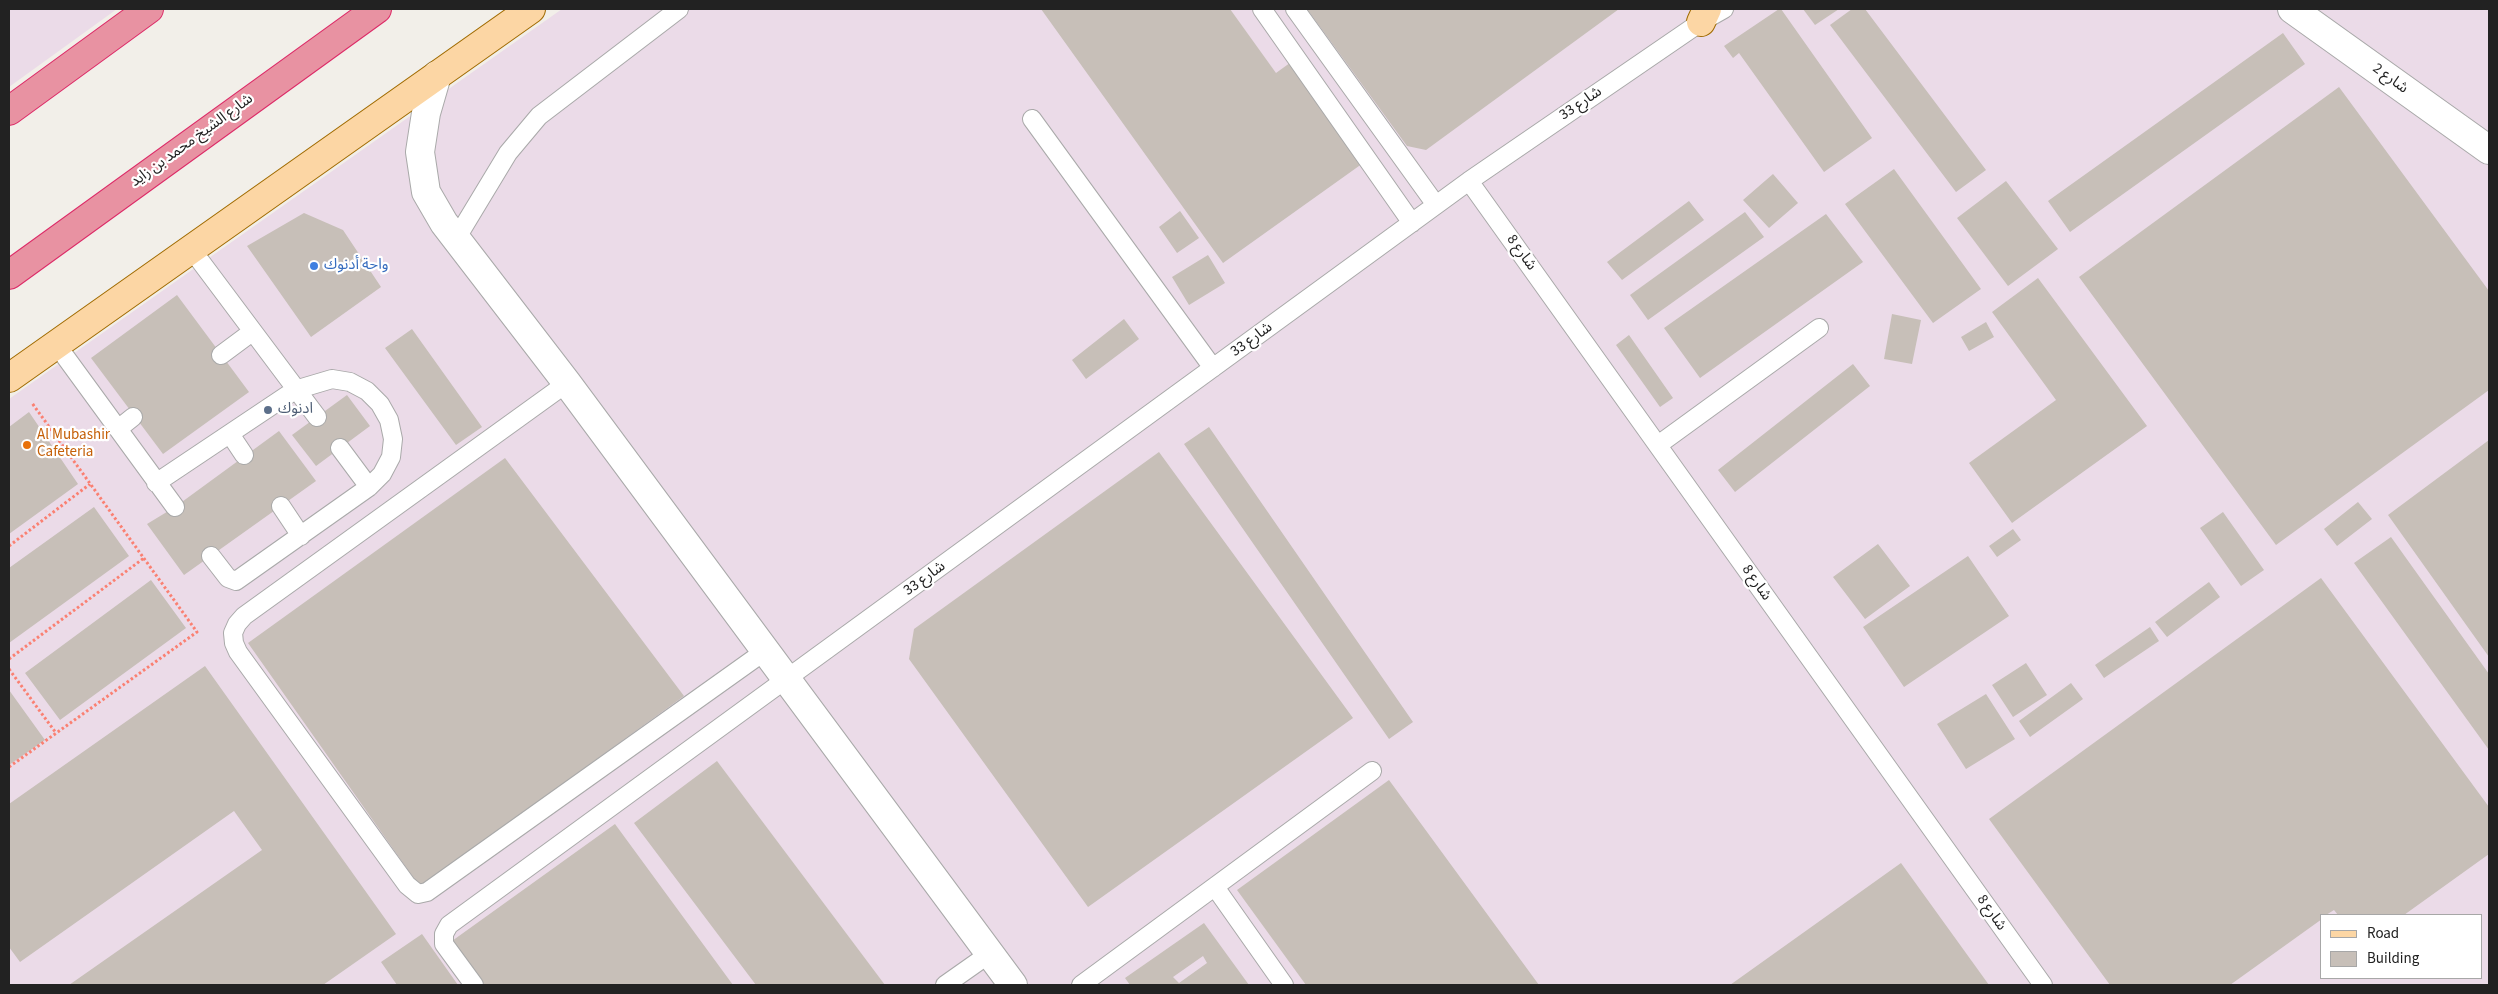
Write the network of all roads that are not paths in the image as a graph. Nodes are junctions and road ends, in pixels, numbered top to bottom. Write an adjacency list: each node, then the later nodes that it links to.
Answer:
1 (149, 9): 10 (highway)
2 (377, 9): 18 (highway, شارع الشيخ محمد بن زايد)
3 (531, 9): 9 (main road)
4 (678, 9): 16 (lane)
5 (1262, 9): 15 (lane)
6 (1295, 9): 14 (lane)
7 (2292, 9): 12 (street, شارع 2)
8 (1711, 13): 13 (lane, شارع 33)
9 (437, 75): 16 (street); 17 (main road)
10 (9, 111)
11 (1032, 119): 23 (lane)
12 (2489, 150)
13 (1469, 181): 14 (lane, شارع 33); 31 (lane, شارع 8)
14 (1436, 205): 15 (lane, شارع 33)
15 (1412, 224): 23 (lane, شارع 33)
16 (456, 239): 25 (street)
17 (192, 250): 20 (lane); 21 (main road)
18 (9, 275)
19 (1819, 328): 31 (lane)
20 (252, 332): 22 (lane); 26 (lane)
21 (56, 344): 24 (main road); 29 (lane)
22 (221, 355)
23 (1213, 368): 41 (lane, شارع 33)
24 (11, 377)
25 (567, 384): 40 (street); 40 (lane)
26 (295, 390): 28 (lane); 30 (lane); 35 (lane)
27 (133, 417): 29 (lane)
28 (317, 417)
29 (118, 429): 34 (lane)
30 (230, 434): 33 (lane); 34 (lane)
31 (1658, 445): 50 (lane, شارع 8)
32 (340, 448): 35 (lane)
33 (244, 455)
34 (156, 483): 37 (lane)
35 (370, 487): 38 (lane)
36 (281, 506): 38 (lane)
37 (175, 507)
38 (301, 536): 39 (lane)
39 (211, 556)
40 (765, 651): 41 (street)
41 (787, 680): 44 (street); 46 (lane, شارع 33)
42 (1372, 771): 43 (lane)
43 (1214, 887): 48 (lane); 49 (lane)
44 (989, 954): 45 (street); 47 (lane)
45 (1009, 984)
46 (474, 985)
47 (945, 985)
48 (1082, 985)
49 (1284, 985)
50 (2043, 985)

